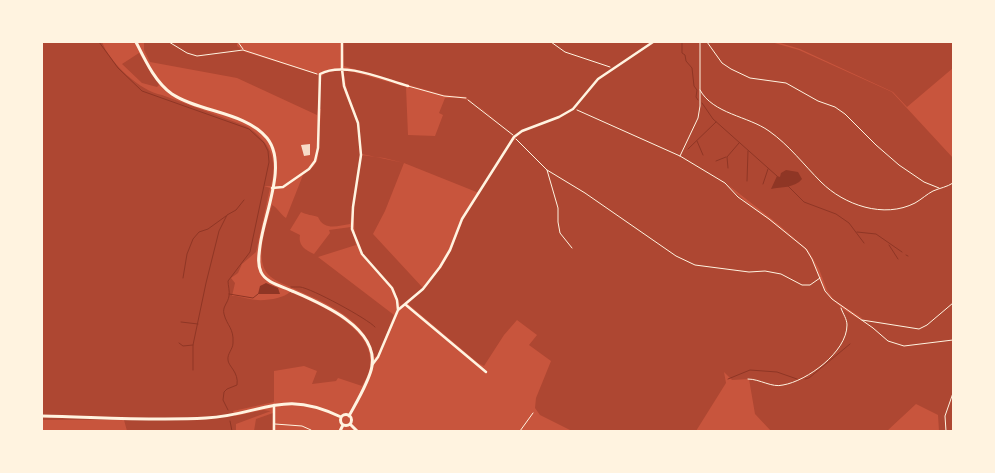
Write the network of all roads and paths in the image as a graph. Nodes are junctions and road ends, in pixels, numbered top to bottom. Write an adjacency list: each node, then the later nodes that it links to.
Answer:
1 (136, 42): 21 (street)
2 (169, 42): 9 (path)
3 (238, 42): 9 (path)
4 (342, 42): 10 (street)
5 (551, 42): 11 (path)
6 (653, 42): 11 (street)
7 (700, 42): 14 (path)
8 (707, 42): 22 (path)
9 (243, 50): 12 (path)
10 (342, 69): 13 (street); 21 (street); 28 (street)
11 (612, 69): 16 (street)
12 (315, 74)
13 (408, 86): 15 (lane)
14 (700, 90): 18 (path); 22 (path)
15 (466, 98): 17 (path)
16 (573, 109): 17 (street); 18 (path)
17 (514, 137): 19 (path); 26 (street)
18 (680, 156): 24 (path)
19 (547, 170): 23 (path); 24 (path)
20 (953, 184): 22 (path)
21 (272, 188): 31 (street)
22 (940, 188)
23 (572, 248)
24 (820, 278): 27 (path)
25 (953, 303): 29 (path)
26 (406, 305): 28 (street); 32 (street)
27 (840, 307): 29 (path); 33 (path)
28 (398, 310): 31 (street)
29 (861, 320): 30 (path)
30 (953, 340)
31 (372, 365): 38 (street)
32 (486, 372)
33 (748, 379)
34 (953, 393): 48 (path)
35 (274, 404): 37 (street); 39 (street); 40 (street)
36 (533, 413): 47 (path)
37 (42, 416)
38 (349, 416): 39 (street); 41 (street)
39 (341, 418): 42 (street)
40 (274, 424): 43 (lane); 44 (street)
41 (350, 424): 42 (street); 46 (street)
42 (343, 425): 45 (street)
43 (310, 430)
44 (274, 431)
45 (340, 431)
46 (357, 431)
47 (520, 431)
48 (946, 431)

